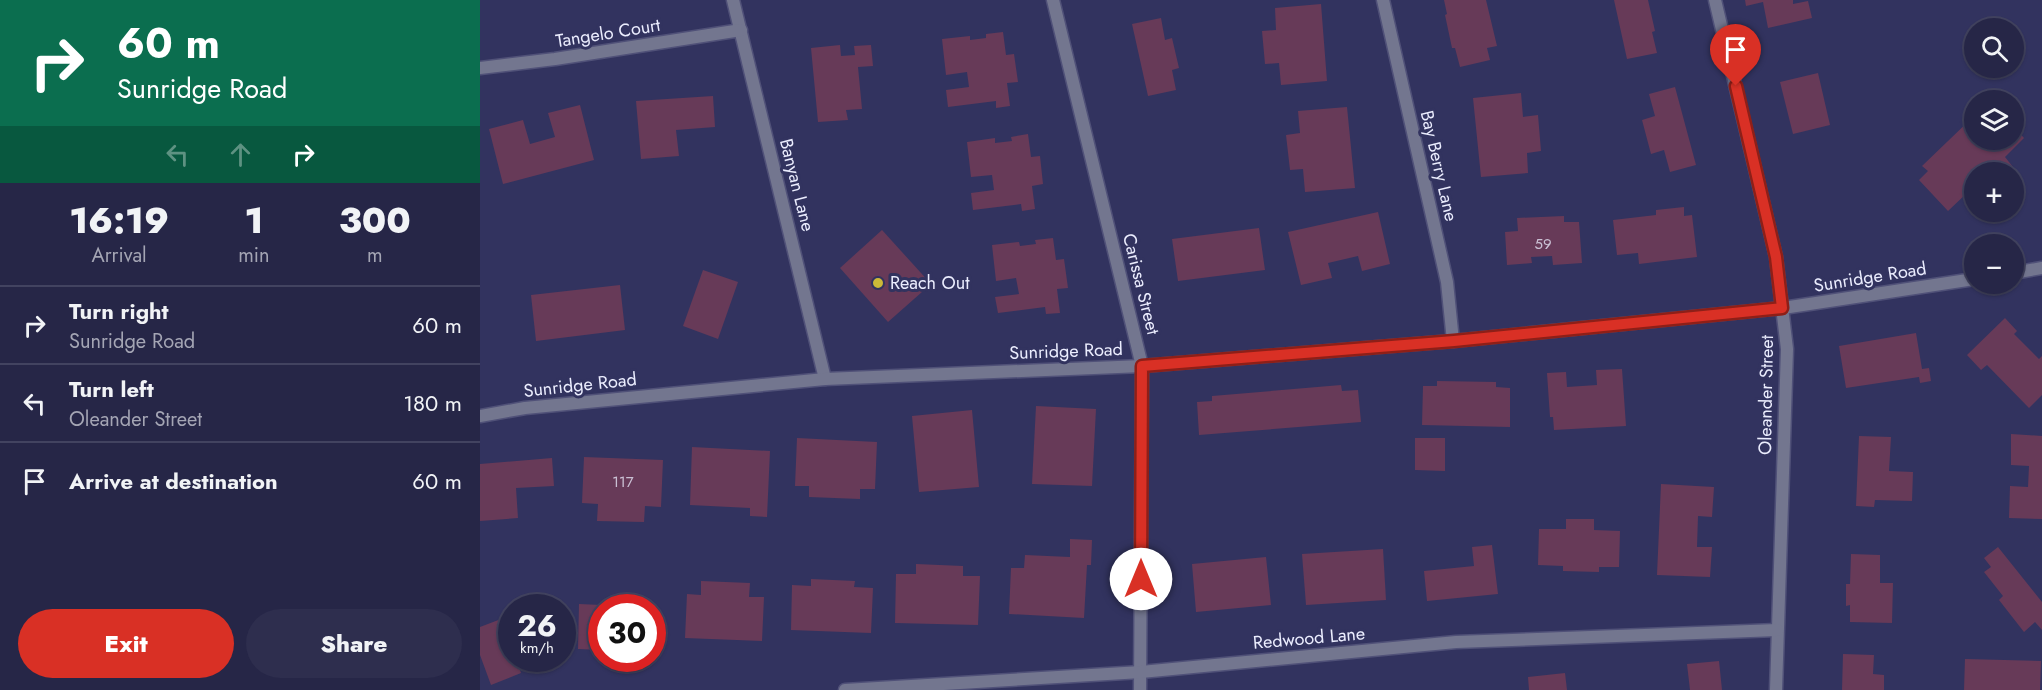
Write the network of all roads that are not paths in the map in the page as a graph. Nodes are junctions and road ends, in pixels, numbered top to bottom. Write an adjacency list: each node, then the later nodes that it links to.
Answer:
1 (733, 0): 5 (street, Banyan Lane)
2 (1053, 0): 12 (street, Carissa Street)
3 (1383, 0): 11 (street, Bay Berry Lane)
4 (1715, 0): 10 (street, Oleander Street)
5 (741, 30): 6 (street, Tangelo Court); 13 (street, Banyan Lane)
6 (480, 68)
7 (2042, 268): 8 (street)
8 (2024, 271)
9 (1964, 281): 10 (street, Sunridge Road)
10 (1782, 308): 11 (street, Sunridge Road); 15 (street, Oleander Street)
11 (1454, 341): 12 (street, Sunridge Road)
12 (1142, 366): 13 (street, Sunridge Road); 16 (street, Carissa Street)
13 (825, 379): 14 (street, Sunridge Road)
14 (480, 416)
15 (1777, 630): 16 (street, Redwood Lane); 19 (street, Oleander Street)
16 (1141, 672): 17 (street, Redwood Lane); 18 (street, Carissa Street)
17 (845, 690)
18 (1140, 690)
19 (1776, 690)

